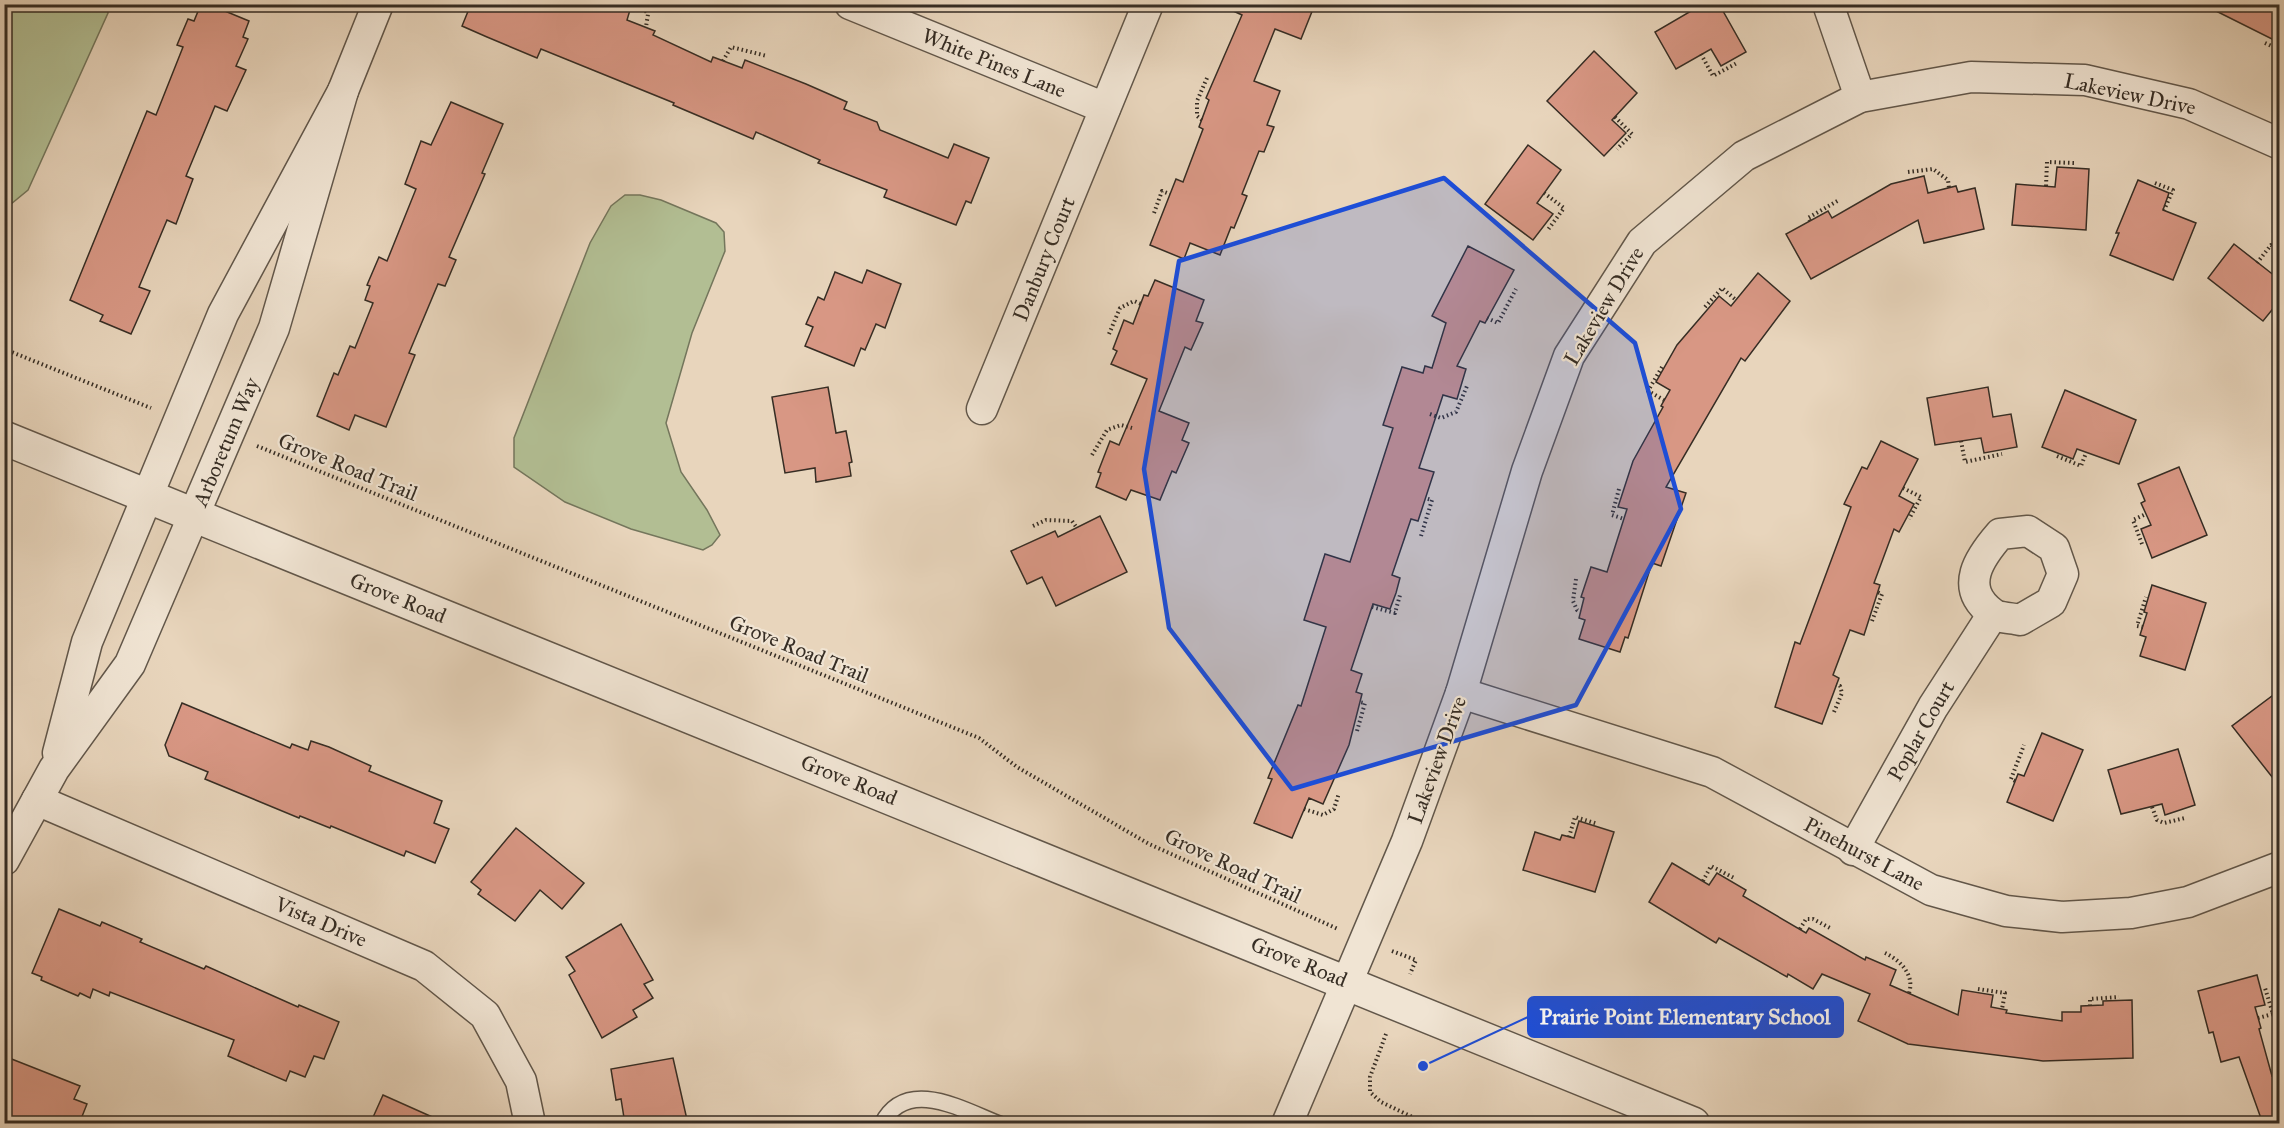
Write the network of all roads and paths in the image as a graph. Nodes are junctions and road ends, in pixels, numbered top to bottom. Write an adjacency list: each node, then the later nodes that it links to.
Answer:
1 (378, 4): 14 (street, Arboretum Way)
2 (640, 4): 6 (path)
3 (850, 4): 16 (street, White Pines Lane)
4 (1148, 4): 16 (street, Danbury Court)
5 (1828, 4): 15 (street)
6 (646, 27)
7 (2265, 43): 8 (path)
8 (2280, 50)
9 (1701, 54): 12 (path)
10 (767, 56): 11 (path)
11 (723, 61)
12 (1737, 63)
13 (1207, 78): 18 (path)
14 (343, 91): 58 (street, Arboretum Way); 61 (street, Arboretum Way)
15 (1860, 97): 19 (street, Lakeview Drive); 78 (street, Lakeview Drive)
16 (1105, 108): 45 (street, Danbury Court)
17 (1615, 117): 20 (path)
18 (1202, 120)
19 (2280, 144)
20 (1617, 149)
21 (2075, 163): 24 (path)
22 (1908, 172): 25 (path)
23 (2155, 183): 29 (path)
24 (2046, 186)
25 (1949, 188)
26 (1544, 193): 32 (path)
27 (1170, 194): 30 (path)
28 (1839, 200): 31 (path)
29 (2164, 210)
30 (1154, 213)
31 (1810, 221)
32 (1547, 231)
33 (2280, 252): 34 (path)
34 (2258, 262)
35 (1516, 289): 39 (path)
36 (1736, 300): 38 (path)
37 (1141, 304): 40 (path)
38 (1705, 307)
39 (1487, 318)
40 (1109, 334)
41 (4, 349): 46 (path)
42 (1662, 367): 44 (path)
43 (1467, 386): 47 (path)
44 (1664, 400)
45 (982, 409)
46 (159, 411)
47 (1430, 414)
48 (1132, 429): 54 (path)
49 (4, 438): 58 (street, Grove Road)
50 (1961, 441): 53 (path)
51 (250, 444): 97 (path, Grove Road Trail)
52 (2086, 453): 55 (path)
53 (2002, 454)
54 (1092, 455)
55 (2057, 456)
56 (1903, 488): 63 (path)
57 (1619, 489): 62 (path)
58 (149, 496): 61 (street, Grove Road); 83 (street, Arboretum Way)
59 (1425, 498): 66 (path)
60 (2146, 514): 67 (path)
61 (195, 515): 83 (street, Arboretum Way); 101 (street, Grove Road)
62 (1624, 519)
63 (1909, 519)
64 (1033, 526): 65 (path)
65 (1077, 528)
66 (1421, 536)
67 (2142, 544)
68 (1576, 579): 73 (path)
69 (1877, 592): 75 (path)
70 (1400, 595): 72 (path)
71 (2146, 597): 76 (path)
72 (1372, 607)
73 (1580, 612)
74 (1993, 614): 92 (street, Poplar Court)
75 (1872, 621)
76 (2143, 627)
77 (1836, 685): 80 (path)
78 (1461, 693): 92 (street, Pinehurst Lane); 101 (street, Lakeview Drive)
79 (1359, 702): 81 (path)
80 (1834, 712)
81 (1357, 731)
82 (2024, 745): 84 (path)
83 (54, 769): 86 (street, Arboretum Way)
84 (2015, 781)
85 (1340, 793): 88 (path)
86 (37, 800): 93 (street, Arboretum Way); 110 (street, Vista Drive)
87 (2152, 807): 89 (path)
88 (1304, 809)
89 (2185, 818)
90 (1598, 824): 91 (path)
91 (1569, 837)
92 (1853, 850): 94 (street, Pinehurst Lane)
93 (4, 860)
94 (2280, 867)
95 (1734, 878): 96 (path)
96 (1703, 881)
97 (1317, 921)
98 (1830, 927): 99 (path)
99 (1800, 929)
100 (1885, 953): 104 (path)
101 (1349, 982): 113 (street, Lakeview Drive); 115 (street, Grove Road)
102 (2265, 988): 108 (path)
103 (1978, 989): 107 (path)
104 (1909, 993)
105 (2119, 997): 106 (path)
106 (2090, 1006)
107 (2002, 1009)
108 (2258, 1018)
109 (1383, 1040): 114 (path)
110 (530, 1124)
111 (882, 1124): 112 (lane)
112 (999, 1124)
113 (1287, 1124)
114 (1427, 1124)
115 (1693, 1124)

